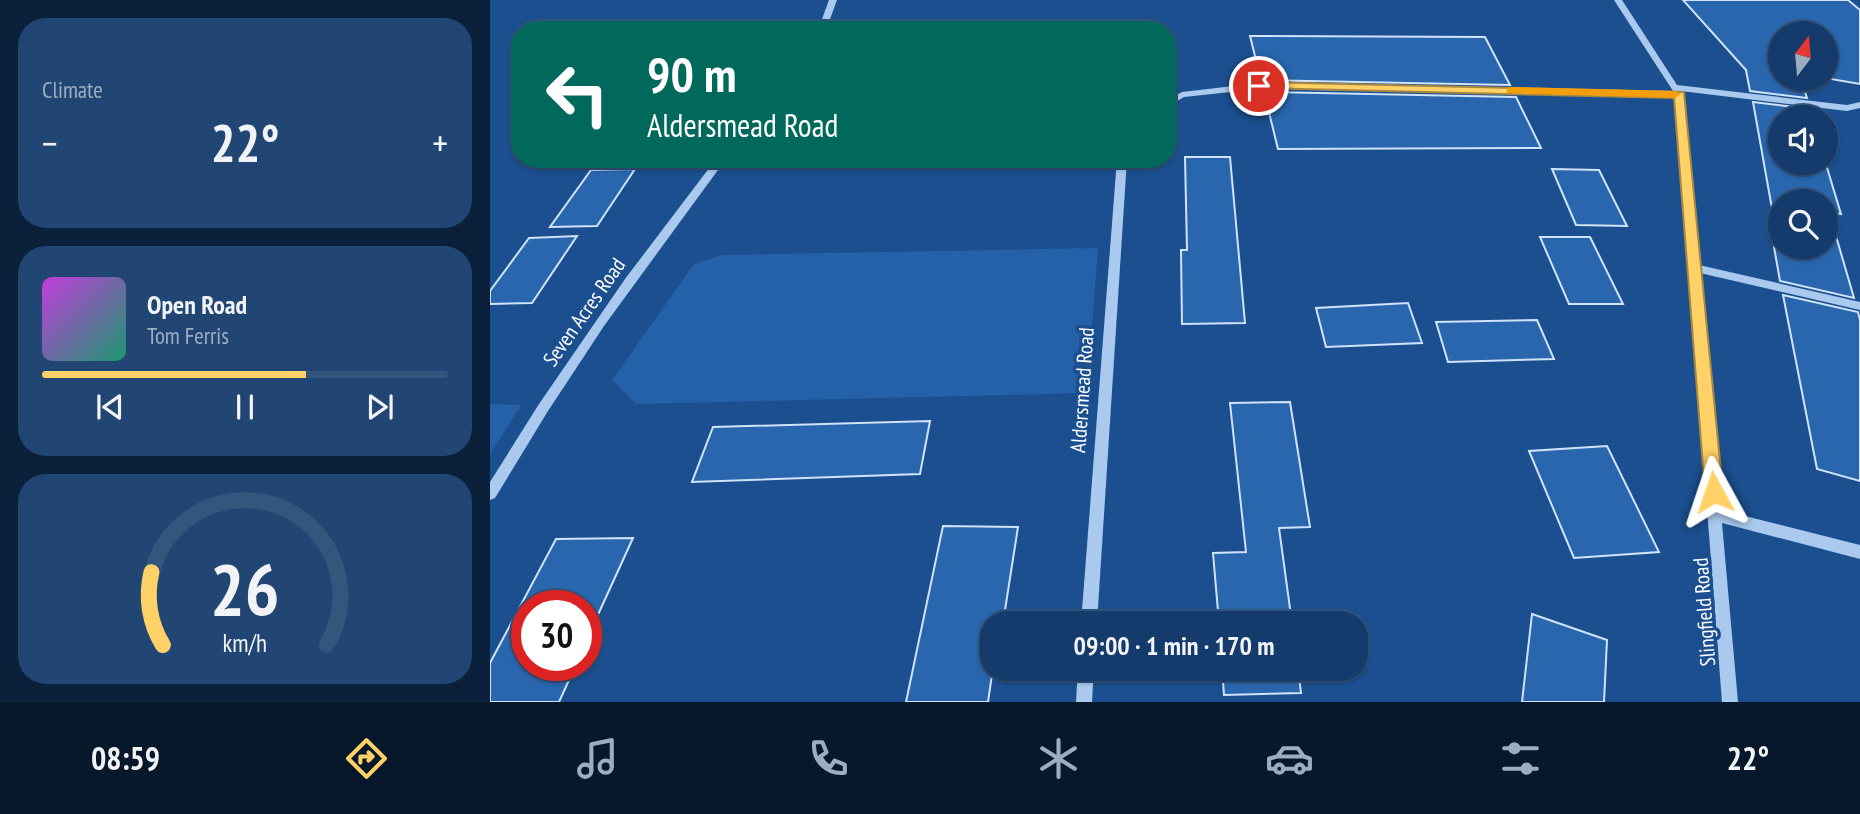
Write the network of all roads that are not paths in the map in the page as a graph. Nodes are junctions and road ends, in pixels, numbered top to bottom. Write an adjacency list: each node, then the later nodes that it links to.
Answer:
1 (833, 0): 3 (street)
2 (1618, 0): 4 (street, Slingfield Road)
3 (825, 21)
4 (1677, 91): 5 (street); 6 (street); 9 (street, Slingfield Road)
5 (1176, 99)
6 (1860, 105)
7 (714, 168): 11 (street, Seven Acres Road)
8 (1121, 168): 14 (street, Aldersmead Road)
9 (1695, 268): 10 (street); 12 (street, Slingfield Road)
10 (1860, 306)
11 (490, 494)
12 (1716, 515): 13 (street); 17 (street, Slingfield Road)
13 (1860, 552)
14 (1090, 611)
15 (1085, 681): 16 (street)
16 (1084, 702)
17 (1730, 702)

